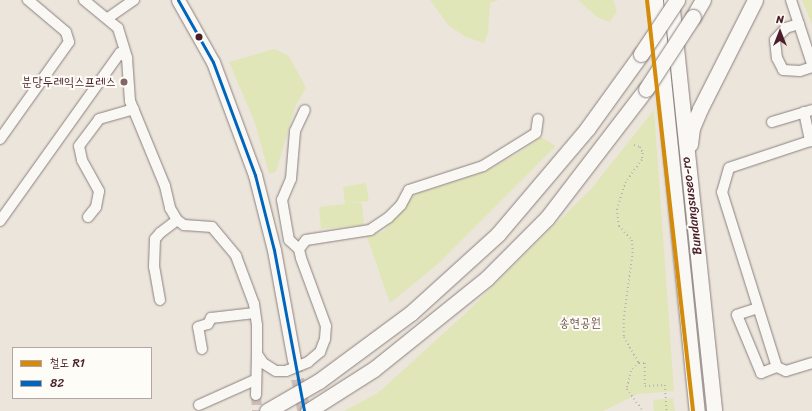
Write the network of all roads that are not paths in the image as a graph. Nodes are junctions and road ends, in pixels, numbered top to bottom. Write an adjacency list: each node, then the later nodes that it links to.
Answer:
1 (28, 0): 20 (street)
2 (84, 0): 11 (street)
3 (134, 0): 11 (street)
4 (178, 0): 33 (main road)
5 (655, 0): 40 (highway, Bundangsuseo-ro)
6 (671, 0): 21 (highway, Bundangsuseo-ro)
7 (678, 0): 38 (highway, bridge)
8 (703, 0): 39 (highway, bridge)
9 (755, 0): 21 (highway)
10 (791, 0): 12 (street)
11 (108, 18): 13 (street)
12 (799, 24): 14 (street); 14 (street)
13 (128, 58): 15 (street); 24 (street)
14 (812, 66)
15 (134, 109): 22 (street); 23 (street)
16 (305, 110): 25 (street)
17 (808, 111): 19 (street); 28 (street)
18 (538, 119): 25 (street)
19 (772, 122)
20 (0, 139)
21 (687, 164): 26 (highway, Bundangsuseo-ro)
22 (88, 217)
23 (177, 220): 27 (street); 29 (street)
24 (0, 221)
25 (299, 249): 33 (street)
26 (702, 293): 41 (highway, Bundangsuseo-ro); 42 (highway)
27 (160, 300)
28 (758, 308): 34 (street); 34 (street)
29 (256, 313): 30 (street); 31 (street)
30 (202, 349)
31 (257, 354): 33 (street); 35 (street)
32 (812, 363): 34 (street)
33 (291, 365)
34 (777, 367)
35 (255, 380): 36 (street); 37 (street)
36 (256, 395)
37 (199, 405)
38 (267, 411)
39 (308, 411)
40 (697, 411)
41 (714, 411)
42 (725, 411)

